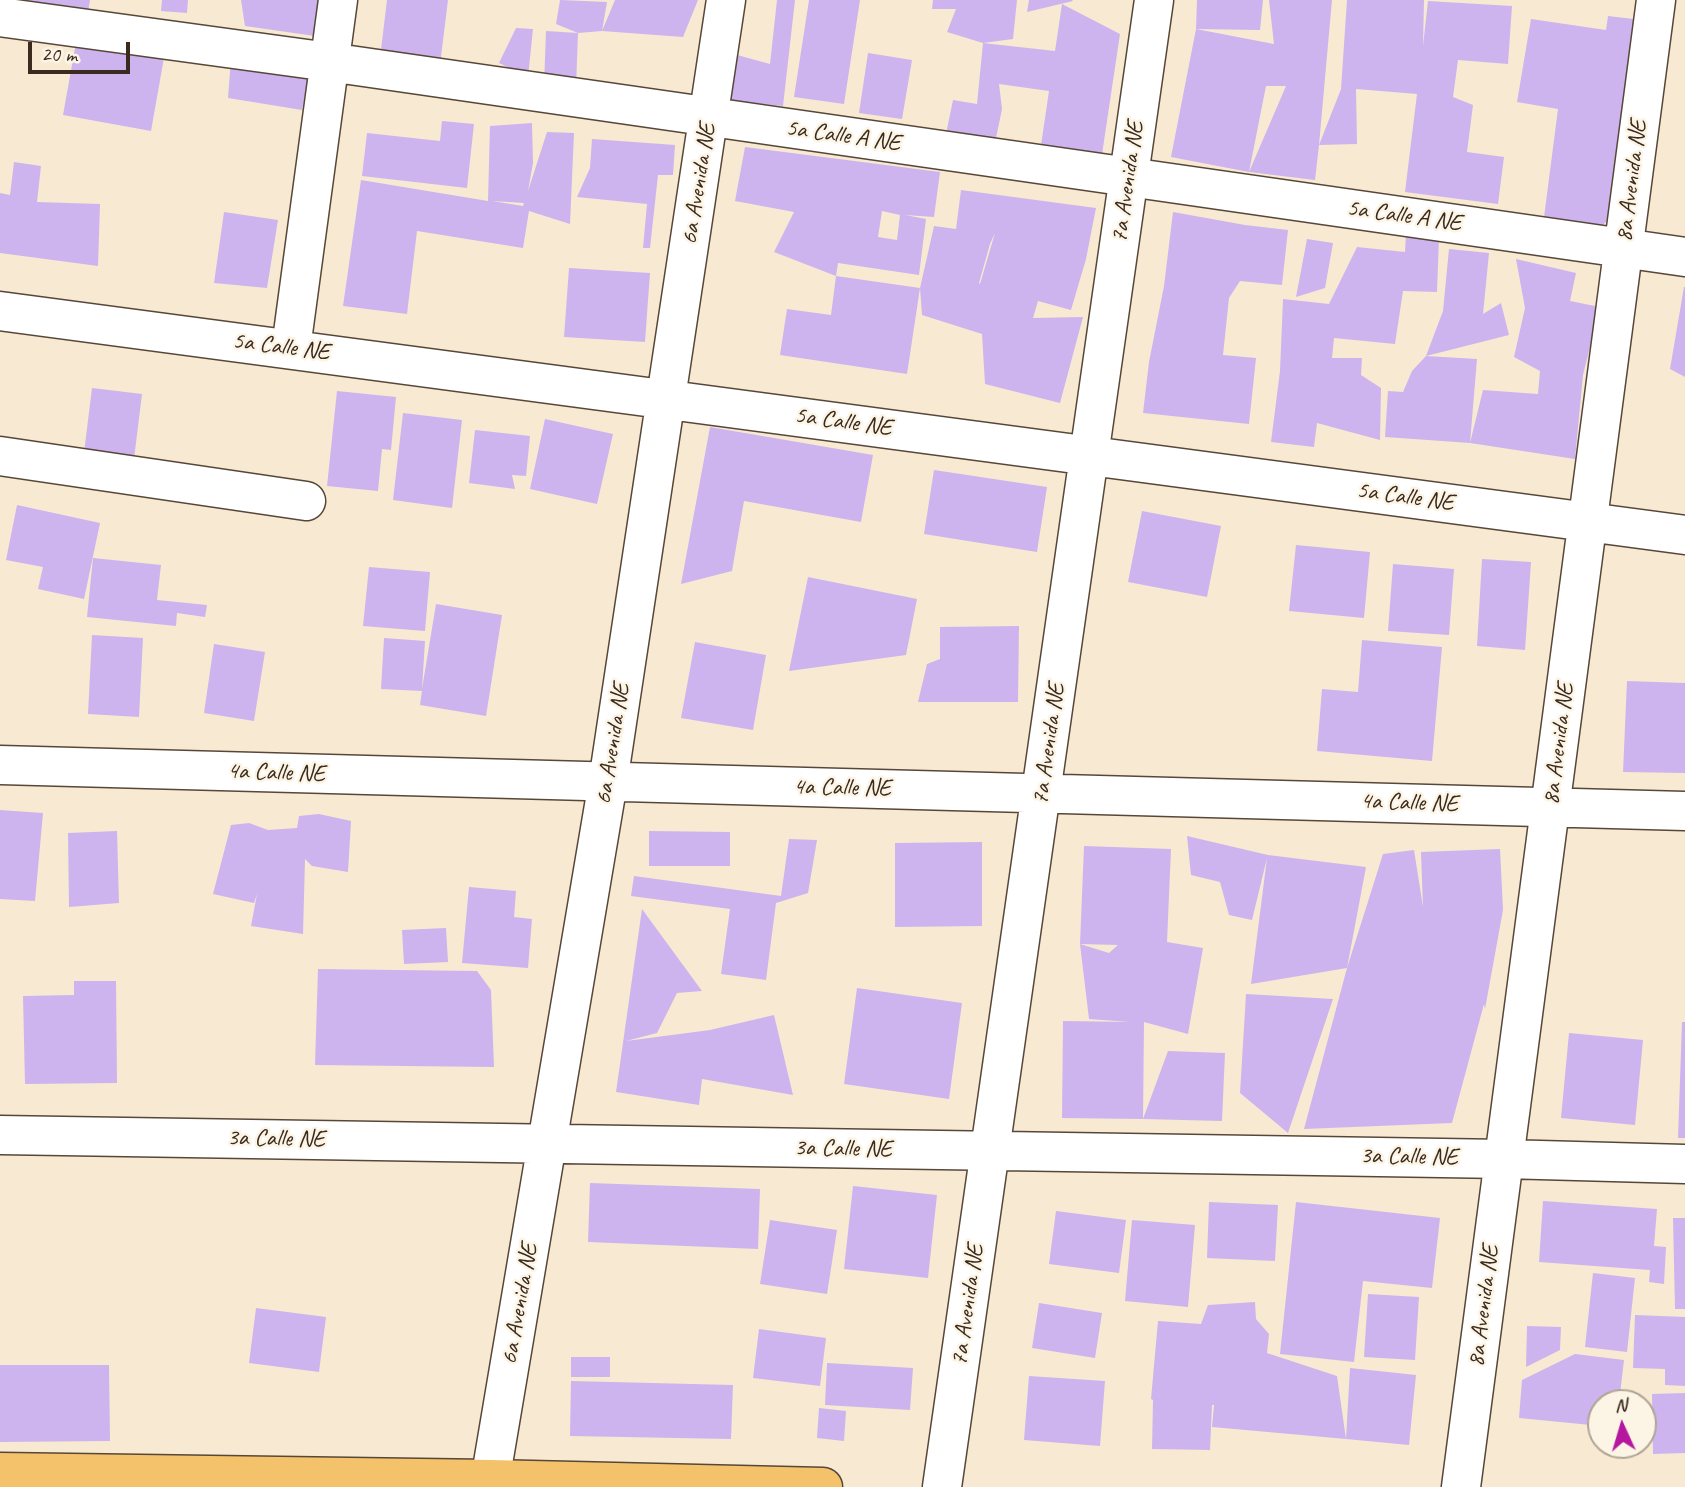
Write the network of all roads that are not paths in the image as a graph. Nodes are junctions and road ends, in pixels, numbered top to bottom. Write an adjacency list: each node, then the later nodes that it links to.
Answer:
1 (338, 0): 6 (street)
2 (726, 0): 7 (street, 6a Avenida NE)
3 (1154, 0): 8 (street, 7a Avenida NE)
4 (1656, 0): 9 (street, 8a Avenida NE)
5 (0, 16): 6 (street, 5a Calle A NE)
6 (330, 62): 7 (street, 5a Calle A NE); 12 (street)
7 (709, 117): 8 (street, 5a Calle A NE); 13 (street, 6a Avenida NE)
8 (1129, 177): 9 (street, 5a Calle A NE); 14 (street, 7a Avenida NE)
9 (1623, 248): 10 (street, 5a Calle A NE); 17 (street, 8a Avenida NE)
10 (1685, 257)
11 (0, 310): 12 (street, 5a Calle NE)
12 (290, 348): 13 (street, 5a Calle NE)
13 (666, 399): 14 (street, 5a Calle NE); 20 (street, 6a Avenida NE)
14 (1089, 455): 17 (street, 5a Calle NE); 21 (street, 7a Avenida NE)
15 (0, 456): 16 (street)
16 (306, 501)
17 (1587, 522): 18 (street, 5a Calle NE); 22 (street, 8a Avenida NE)
18 (1685, 535)
19 (0, 765): 20 (street, 4a Calle NE)
20 (608, 782): 21 (street, 4a Calle NE); 25 (street, 6a Avenida NE)
21 (1042, 793): 22 (street, 4a Calle NE); 26 (street, 7a Avenida NE)
22 (1551, 807): 23 (street, 4a Calle NE); 27 (street, 8a Avenida NE)
23 (1685, 811)
24 (0, 1135): 25 (street, 3a Calle NE)
25 (547, 1144): 26 (street, 3a Calle NE); 30 (street, 6a Avenida NE)
26 (990, 1151): 27 (street, 3a Calle NE); 32 (street, 7a Avenida NE)
27 (1504, 1159): 28 (street, 3a Calle NE); 33 (street, 8a Avenida NE)
28 (1685, 1164)
29 (0, 1472): 30 (main road)
30 (489, 1483): 31 (main road)
31 (823, 1487)
32 (942, 1487)
33 (1461, 1487)

